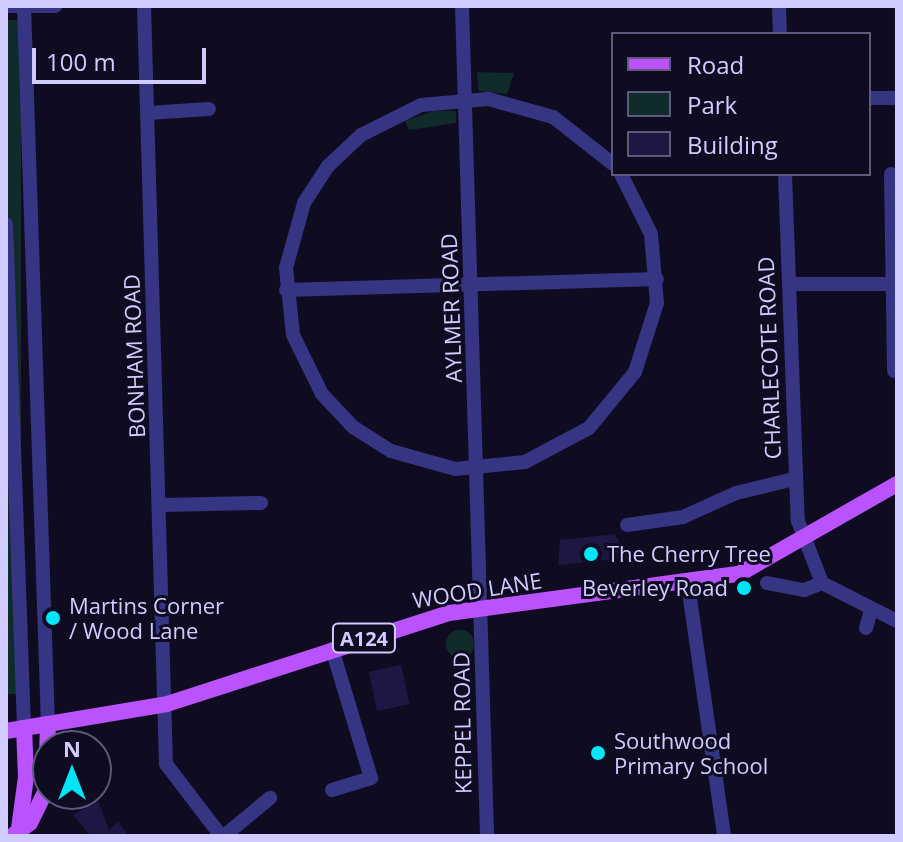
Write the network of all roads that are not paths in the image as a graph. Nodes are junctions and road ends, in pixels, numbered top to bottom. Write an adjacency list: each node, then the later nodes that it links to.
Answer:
1 (6, 6): 2 (street)
2 (24, 6): 3 (street); 43 (street)
3 (55, 6)
4 (144, 6): 12 (street, BONHAM ROAD)
5 (462, 6): 10 (street, AYLMER ROAD)
6 (779, 6): 7 (street)
7 (780, 32)
8 (871, 98): 9 (street)
9 (897, 98)
10 (466, 99): 13 (street); 22 (street, AYLMER ROAD); 23 (street)
11 (209, 109): 12 (street)
12 (148, 113): 30 (street, BONHAM ROAD)
13 (611, 162)
14 (891, 174): 17 (street)
15 (622, 176): 19 (street)
16 (785, 176): 20 (street, CHARLECOTE ROAD)
17 (894, 219): 21 (street)
18 (6, 224): 38 (street)
19 (657, 279): 22 (street); 26 (street)
20 (789, 284): 21 (street); 27 (street, CHARLECOTE ROAD)
21 (893, 284): 24 (street)
22 (472, 285): 23 (street); 26 (street, AYLMER ROAD)
23 (286, 290): 26 (street)
24 (895, 332): 25 (street)
25 (894, 371)
26 (478, 469): 36 (street, AYLMER ROAD)
27 (794, 479): 31 (street); 32 (street, CHARLECOTE ROAD)
28 (897, 484): 32 (main road, WOOD LANE / A124)
29 (261, 503): 30 (street)
30 (162, 505): 42 (street, BONHAM ROAD)
31 (627, 525)
32 (805, 539): 34 (street); 35 (main road, WOOD LANE / A124)
33 (767, 583): 34 (street)
34 (822, 583): 37 (street)
35 (688, 585): 36 (main road, WOOD LANE / A124); 51 (street)
36 (482, 609): 41 (main road, WOOD LANE / A124); 50 (street, KEPPEL ROAD)
37 (871, 610): 39 (street); 40 (street)
38 (12, 617): 44 (street)
39 (897, 621)
40 (866, 628)
41 (332, 649): 42 (main road, WOOD LANE / A124); 46 (street)
42 (167, 704): 43 (main road, WOOD LANE / A124); 49 (street, BONHAM ROAD)
43 (48, 724): 44 (main road, WOOD LANE / A124); 48 (main road)
44 (24, 728): 45 (main road, WOOD LANE / A124); 48 (main road)
45 (6, 731)
46 (332, 790)
47 (270, 798): 49 (street)
48 (20, 835)
49 (222, 836)
50 (487, 836)
51 (724, 836)

